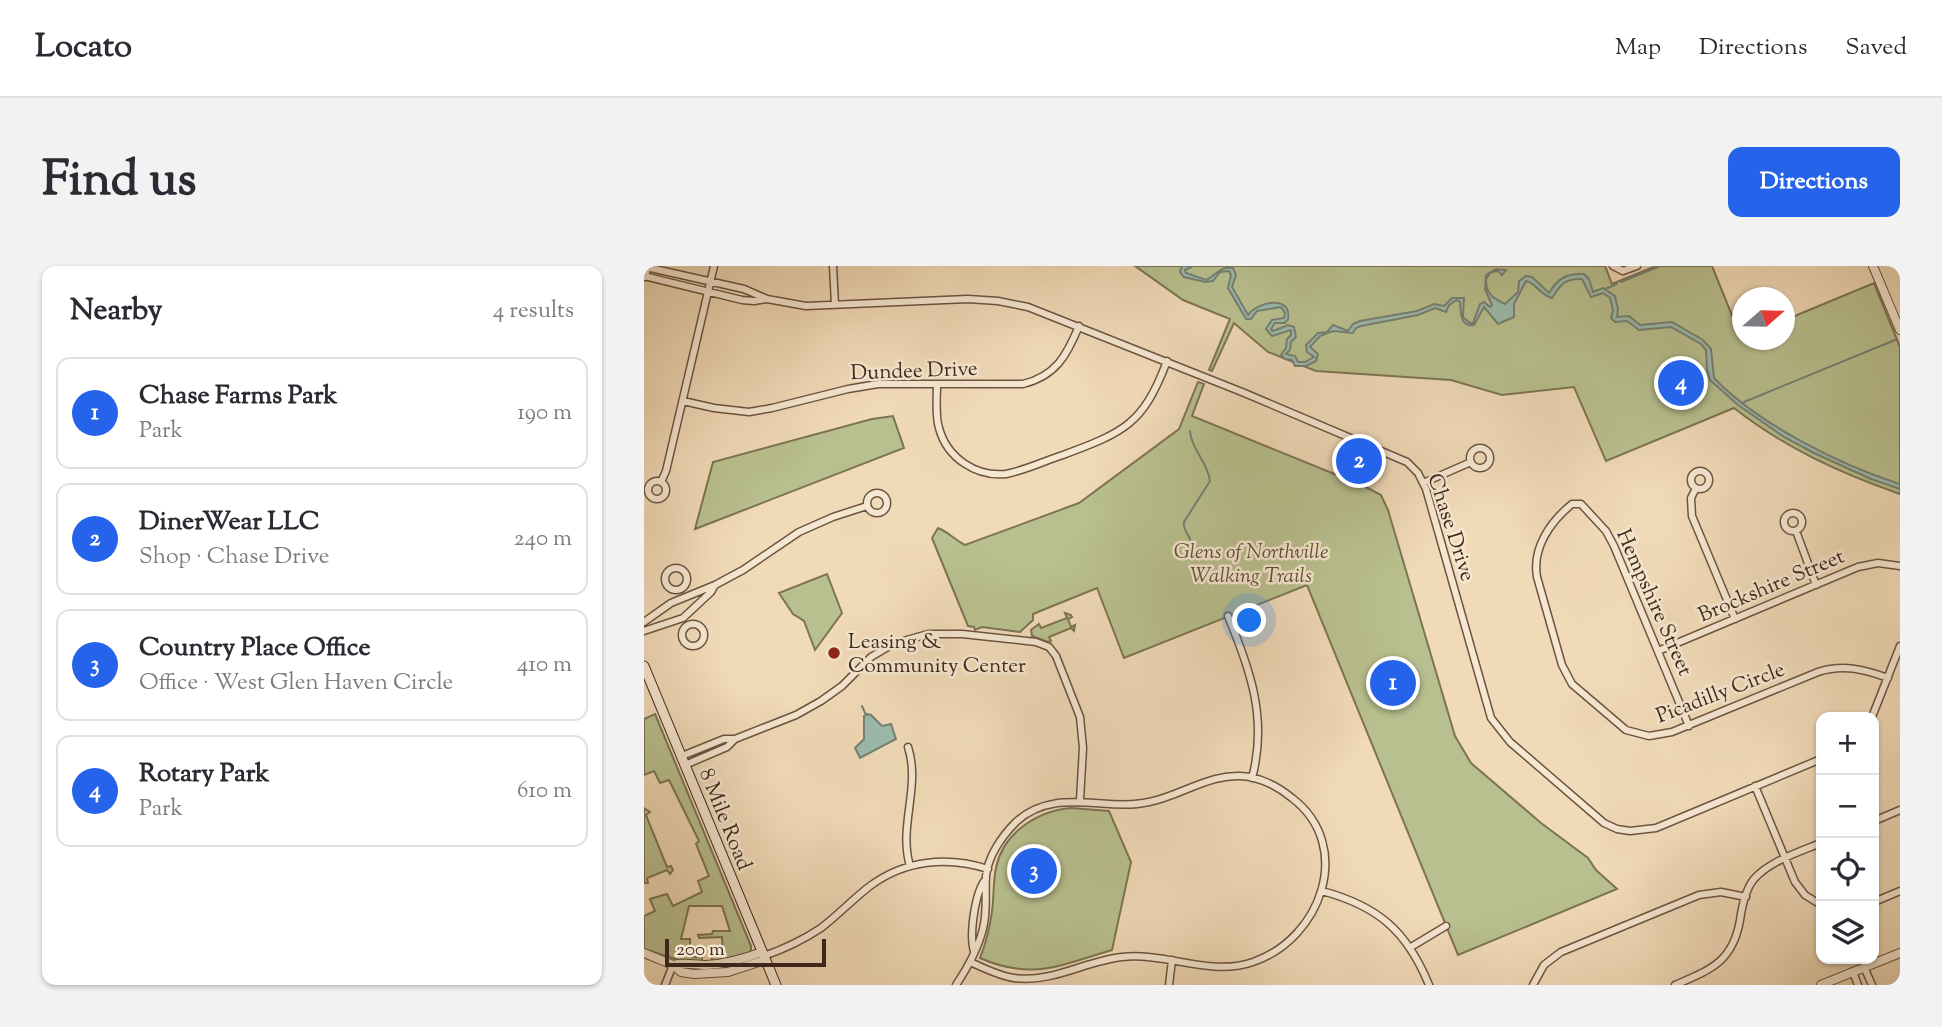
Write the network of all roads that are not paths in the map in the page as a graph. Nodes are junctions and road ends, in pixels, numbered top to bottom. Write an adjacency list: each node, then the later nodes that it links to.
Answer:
1 (714, 266): 7 (street)
2 (833, 266): 10 (street)
3 (1613, 266): 4 (street)
4 (1637, 266)
5 (1873, 266): 12 (street)
6 (645, 271): 7 (street, Chase Drive); 8 (street, Chase Drive)
7 (710, 281): 8 (street); 9 (street, Chase Drive)
8 (708, 292): 9 (street, Chase Drive); 15 (street)
9 (767, 299): 10 (street, Chase Drive)
10 (835, 305): 11 (street, Chase Drive)
11 (1079, 326): 13 (street, Chase Drive); 14 (street, Dundee Drive)
12 (1900, 329)
13 (1167, 361): 14 (street); 18 (street, Chase Drive)
14 (937, 384): 15 (street, Dundee Drive)
15 (683, 401): 17 (street)
16 (1471, 462): 18 (street)
17 (661, 482)
18 (1423, 483): 44 (street, Chase Drive)
19 (1696, 488): 30 (street)
20 (1576, 503): 35 (street, Hempshire Street); 39 (street, Picadilly Circle)
21 (867, 506): 24 (street)
22 (1796, 531): 25 (street)
23 (1900, 566): 25 (street, Brockshire Street)
24 (715, 585): 27 (street); 29 (street)
25 (1816, 585): 30 (street, Brockshire Street)
26 (681, 588): 27 (street)
27 (685, 597): 31 (street)
28 (1227, 616): 43 (street)
29 (683, 618): 32 (street); 33 (street)
30 (1735, 619): 35 (street, Brockshire Street)
31 (644, 622)
32 (687, 625)
33 (644, 631)
34 (1900, 646): 37 (street)
35 (1658, 651): 39 (street, Hempshire Street)
36 (644, 666): 41 (main road, 8 Mile Road)
37 (1888, 678): 38 (street); 39 (street, Picadilly Circle)
38 (1874, 712)
39 (1689, 726)
40 (908, 747): 50 (street)
41 (684, 760): 45 (street); 61 (main road, 8 Mile Road)
42 (1816, 761): 44 (street, Chase Drive)
43 (1252, 778): 45 (street); 52 (street)
44 (1755, 786): 49 (street)
45 (1080, 800): 51 (street)
46 (1900, 810): 47 (street)
47 (1879, 819)
48 (1816, 845): 49 (street)
49 (1785, 859): 54 (street); 56 (street)
50 (910, 866): 51 (street); 61 (street)
51 (988, 869): 63 (street)
52 (1322, 891): 58 (street); 62 (street)
53 (1900, 891): 55 (street)
54 (1746, 897): 72 (street); 73 (street)
55 (1876, 901)
56 (1816, 902)
57 (1446, 926): 58 (street)
58 (1411, 947): 71 (street)
59 (644, 953): 64 (street)
60 (1900, 953): 65 (street)
61 (763, 956): 64 (street); 68 (main road, 8 Mile Road)
62 (1172, 960): 63 (street); 70 (street)
63 (970, 962): 69 (street)
64 (673, 965): 67 (street)
65 (1864, 967): 66 (street); 76 (street)
66 (1853, 972): 74 (street); 75 (street)
67 (665, 985)
68 (776, 985)
69 (956, 985)
70 (1169, 985)
71 (1429, 985)
72 (1533, 985)
73 (1675, 985)
74 (1821, 985)
75 (1858, 985)
76 (1871, 985)

